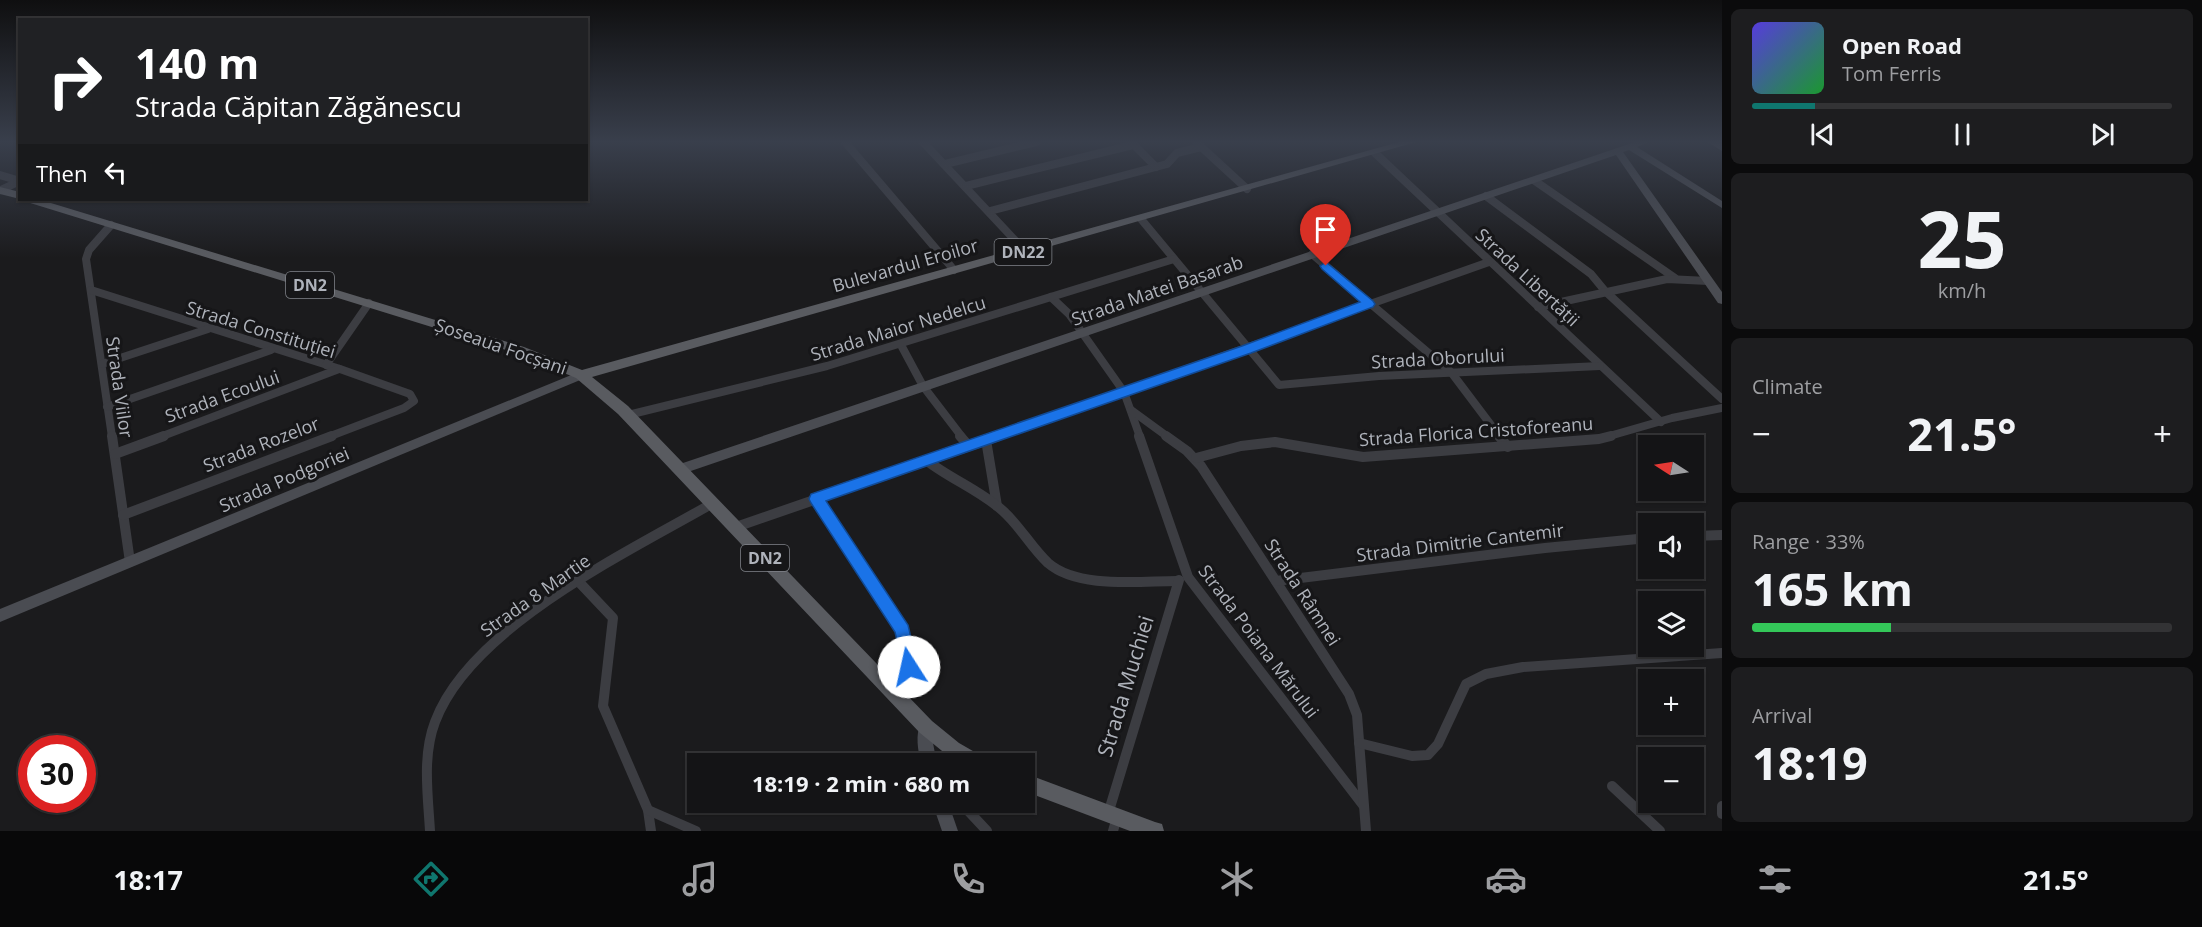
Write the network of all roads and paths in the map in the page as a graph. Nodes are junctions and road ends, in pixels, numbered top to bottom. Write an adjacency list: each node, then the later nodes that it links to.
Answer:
1 (878, 181): 27 (street)
2 (961, 181): 12 (street)
3 (986, 181): 12 (street)
4 (1104, 181): 19 (street)
5 (1238, 181): 13 (street)
6 (1276, 181): 13 (main road, Bulevardul Eroilor / DN22)
7 (1404, 181): 20 (street, Strada Libertății)
8 (1535, 181): 16 (street, Strada Matei Basarab); 28 (street)
9 (1639, 181): 29 (street)
10 (1684, 181): 18 (street)
11 (18, 182): 14 (street)
12 (966, 186): 19 (street)
13 (1247, 189): 21 (main road, Bulevardul Eroilor / DN22)
14 (1, 190): 15 (main road)
15 (18, 195)
16 (1486, 196): 20 (street, Strada Matei Basarab); 31 (street)
17 (34, 201): 22 (main road, Șoseaua Focșani / DN2)
18 (1722, 205)
19 (990, 211): 23 (street)
20 (1438, 213): 24 (street, Strada Matei Basarab); 26 (street, Strada Libertății)
21 (1141, 219): 23 (main road, Bulevardul Eroilor / DN22); 25 (street)
22 (111, 225): 30 (street, Strada Viilor); 35 (main road, Șoseaua Focșani / DN2)
23 (1025, 251): 27 (main road, Bulevardul Eroilor / DN22)
24 (1312, 254): 32 (street, Strada Matei Basarab); 36 (street)
25 (1174, 259): 32 (street); 34 (street, Strada Maior Nedelcu)
26 (1489, 262): 36 (street); 37 (street, Strada Libertății)
27 (954, 270): 48 (main road, Bulevardul Eroilor / DN22)
28 (1675, 278): 29 (street); 31 (street)
29 (1708, 280): 33 (street)
30 (91, 290): 38 (street, Strada Constituției); 43 (street, Strada Viilor)
31 (1605, 291): 37 (street); 51 (street)
32 (1201, 293): 39 (street, Strada Matei Basarab); 41 (street)
33 (1720, 295)
34 (1052, 297): 39 (street, Strada Poiana Mărului); 40 (street, Strada Maior Nedelcu)
35 (369, 303): 44 (street); 48 (main road, Șoseaua Focșani / DN2)
36 (1369, 304): 41 (street); 47 (street)
37 (1538, 307): 45 (street, Strada Libertății)
38 (208, 329): 42 (street, Strada Constituției); 43 (street)
39 (1082, 333): 49 (street, Strada Matei Basarab); 50 (street, Strada Poiana Mărului)
40 (901, 345): 49 (street); 56 (street, Strada Maior Nedelcu)
41 (1247, 349): 47 (street, Strada Oborului); 50 (street)
42 (272, 350): 44 (street, Strada Constituției); 53 (street)
43 (102, 364): 53 (street, Strada Viilor)
44 (326, 365): 46 (street, Strada Constituției)
45 (1600, 366): 47 (street, Strada Oborului); 57 (street, Strada Libertății)
46 (340, 369): 52 (street, Strada Constituției); 61 (street, Strada Ecoului)
47 (1451, 372): 60 (street)
48 (581, 375): 56 (main road, Șoseaua Focșani / DN2); 73 (street, Strada Podgoriei)
49 (922, 388): 59 (street); 64 (street, Strada Matei Basarab)
50 (1124, 392): 55 (street, Strada Poiana Mărului); 58 (street)
51 (1722, 399)
52 (411, 404): 68 (street, Strada Rozelor)
53 (107, 406): 61 (street, Strada Viilor)
54 (1722, 408): 57 (street, Strada Florica Cristoforeanu)
55 (1131, 411): 62 (street, Strada Râmnei); 74 (street, Strada Poiana Mărului)
56 (628, 415): 64 (main road, Șoseaua Focșani / DN2)
57 (1661, 422): 60 (street, Strada Florica Cristoforeanu)
58 (986, 440): 59 (street); 67 (street)
59 (969, 446): 63 (street)
60 (1508, 447): 62 (street, Strada Florica Cristoforeanu)
61 (115, 454): 68 (street, Strada Viilor)
62 (1196, 458): 75 (street, Strada Râmnei)
63 (927, 460): 65 (street); 67 (street)
64 (681, 469): 66 (main road, Șoseaua Focșani / DN2)
65 (816, 499): 69 (street); 79 (street)
66 (713, 503): 69 (main road, Șoseaua Focșani / DN2); 76 (street, Strada 8 Martie)
67 (997, 506): 74 (street)
68 (123, 515): 73 (street, Strada Viilor)
69 (736, 527): 79 (main road, Șoseaua Focșani / DN2)
70 (1722, 535): 71 (street)
71 (1704, 536)
72 (1638, 539): 75 (street, Strada Dimitrie Cantemir)
73 (130, 562): 77 (street, Strada Podgoriei)
74 (1182, 579): 86 (street, Strada Poiana Mărului); 92 (street, Strada Muchiei)
75 (1276, 581): 81 (street, Strada Râmnei)
76 (579, 582): 88 (street); 93 (street, Strada 8 Martie)
77 (0, 615)
78 (1722, 653): 81 (street)
79 (904, 707): 80 (main road, Șoseaua Focșani / DN2)
80 (926, 728): 82 (street); 83 (main road, Șoseaua Focșani / DN2)
81 (1359, 743): 86 (street, Strada Râmnei)
82 (927, 753)
83 (961, 753)
84 (1611, 786): 100 (street)
85 (1035, 787): 92 (main road)
86 (1363, 805): 99 (street, Strada Râmnei)
87 (1722, 806): 91 (street)
88 (648, 810): 94 (street); 95 (street)
89 (944, 813): 96 (street)
90 (970, 813): 97 (street)
91 (1722, 814)
92 (1113, 821): 98 (main road)
93 (430, 831)
94 (651, 831)
95 (696, 831)
96 (950, 831)
97 (987, 831)
98 (1155, 831)
99 (1366, 831)
100 (1660, 831)

